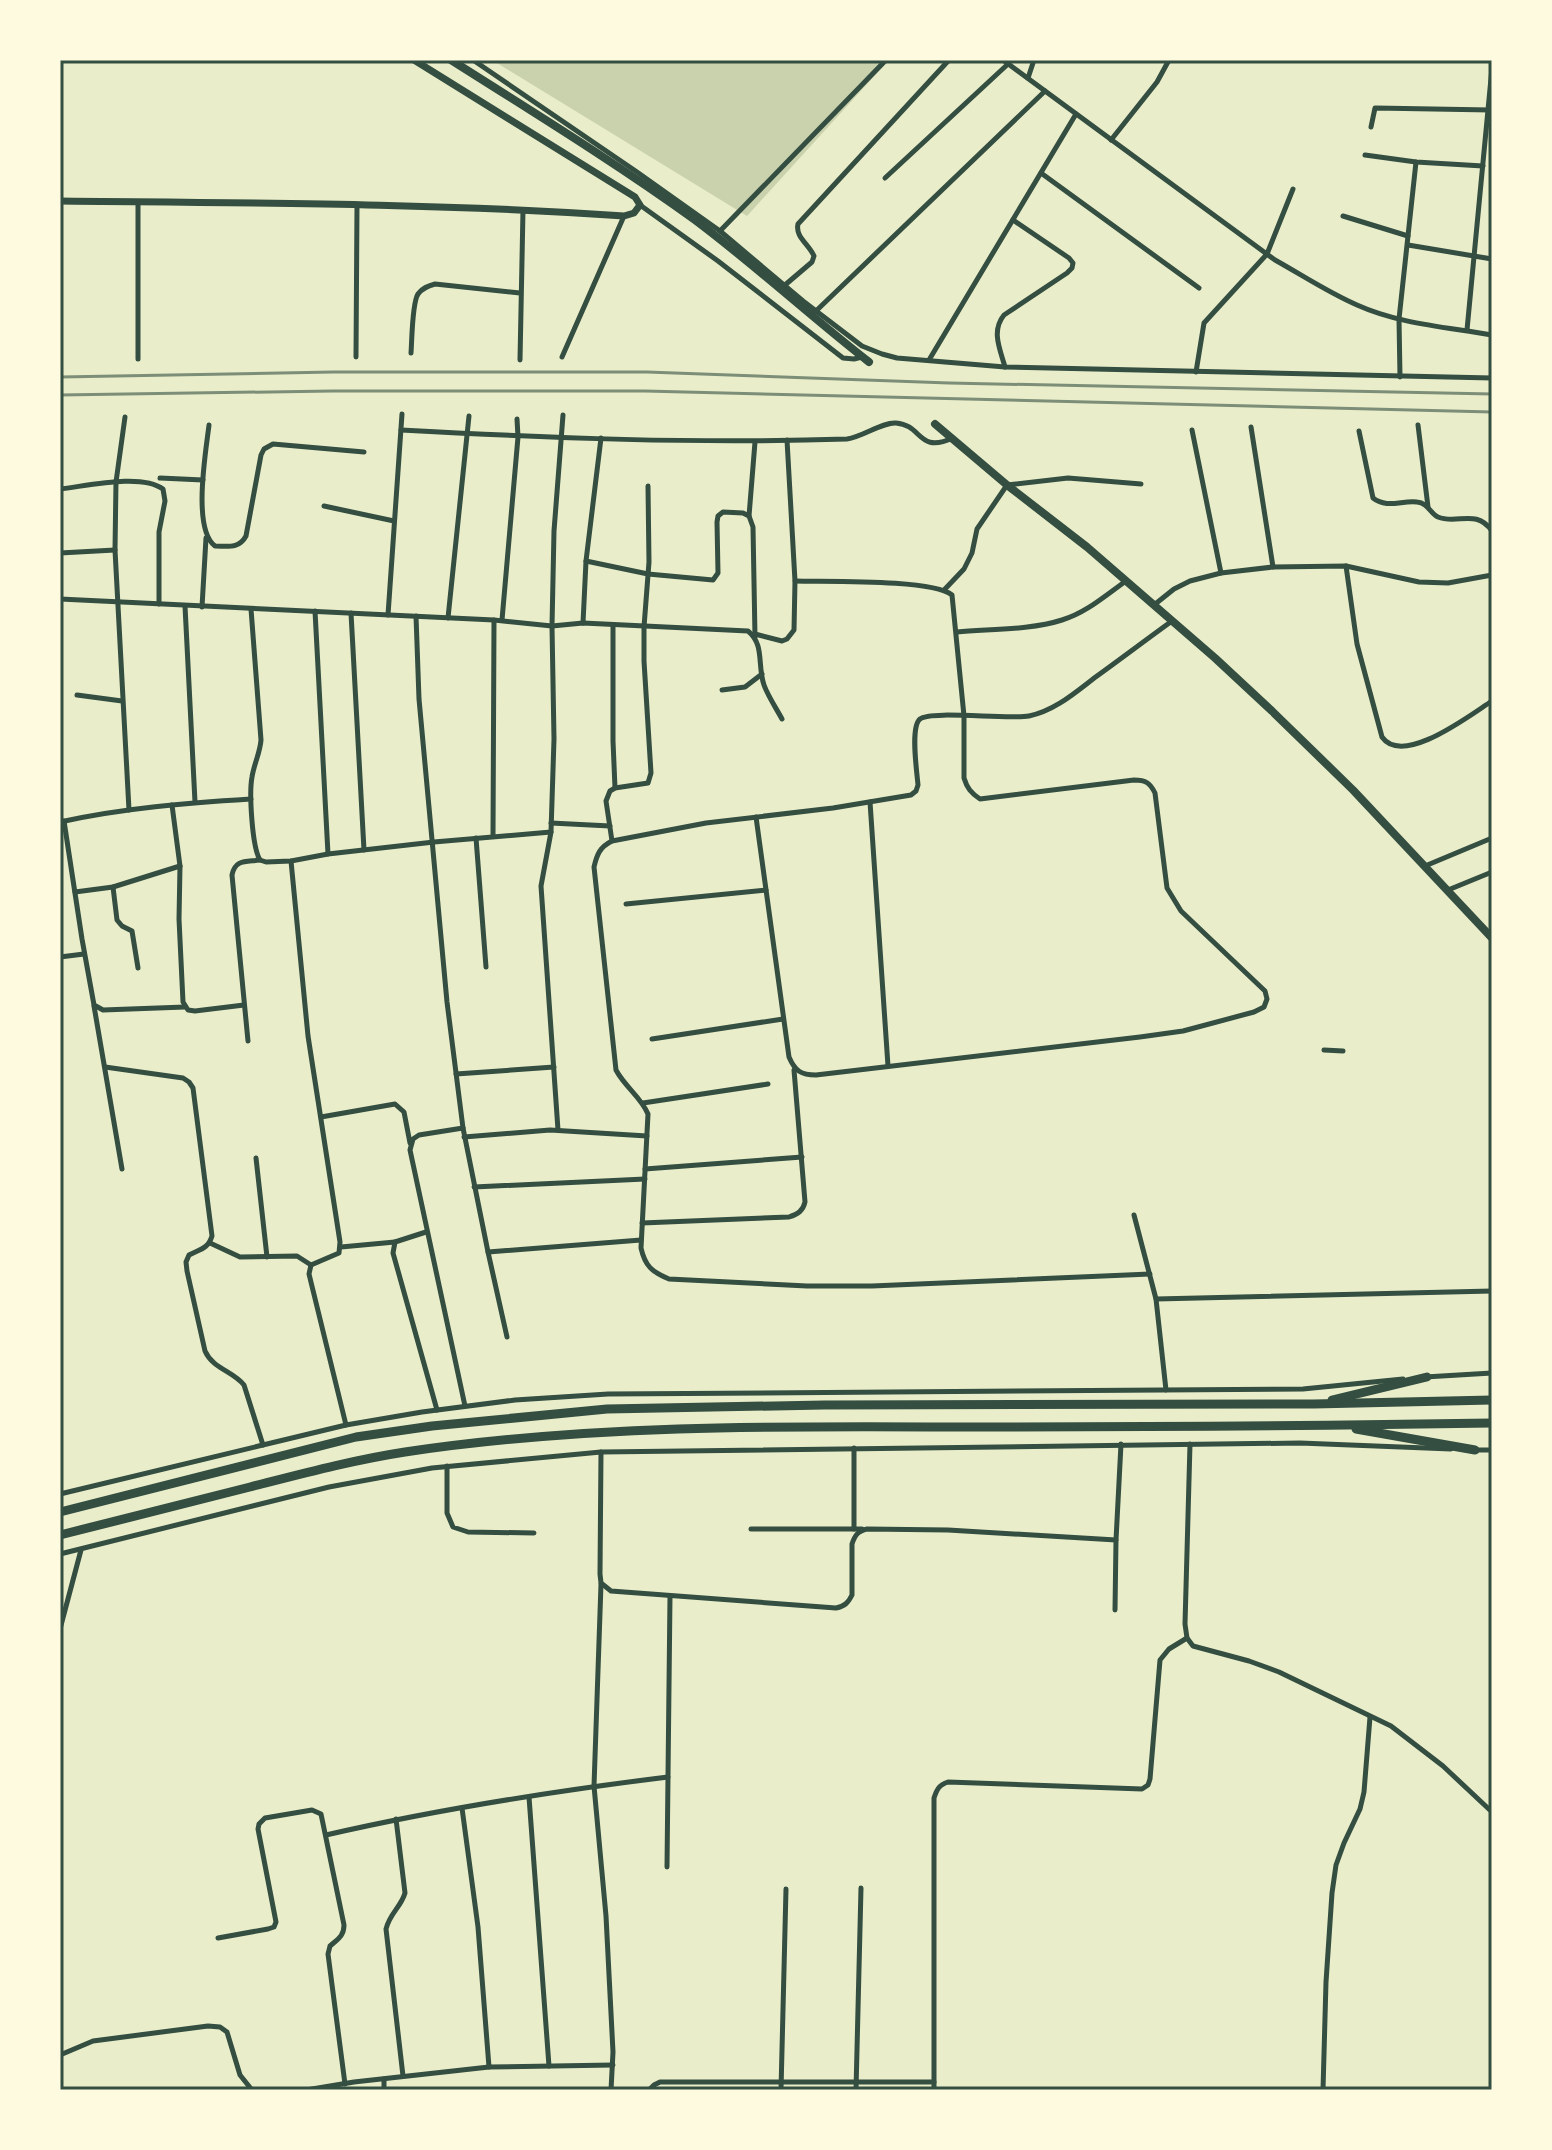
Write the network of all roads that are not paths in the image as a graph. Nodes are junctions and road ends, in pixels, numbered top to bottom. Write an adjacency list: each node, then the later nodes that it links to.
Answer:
1 (414, 60): 25 (street)
2 (451, 60): 48 (main road)
3 (473, 60): 30 (street)
4 (886, 60): 30 (street)
5 (949, 60): 36 (street)
6 (1034, 60): 10 (street)
7 (1169, 60): 15 (street)
8 (1006, 62): 10 (street); 20 (street)
9 (1492, 68): 12 (street)
10 (1028, 78): 11 (street)
11 (1045, 91): 13 (street); 39 (street)
12 (1491, 110): 14 (street); 18 (street)
13 (1076, 114): 15 (street); 19 (street)
14 (1371, 127)
15 (1111, 140): 33 (street)
16 (1365, 155): 17 (street)
17 (1416, 162): 18 (street); 31 (street)
18 (1483, 166): 34 (street)
19 (1041, 173): 29 (street); 37 (street)
20 (885, 178)
21 (1293, 189): 33 (street)
22 (60, 201): 23 (street)
23 (138, 202): 24 (street); 46 (street)
24 (357, 205): 26 (street); 44 (street)
25 (640, 205): 27 (street); 48 (street)
26 (523, 209): 27 (street); 38 (street)
27 (624, 216): 45 (street)
28 (1343, 216): 31 (street)
29 (1013, 220): 49 (street); 50 (street)
30 (720, 231): 36 (street)
31 (1408, 236): 32 (street)
32 (1408, 245): 34 (street); 40 (street)
33 (1267, 254): 40 (street); 51 (street)
34 (1474, 256): 35 (street); 41 (street)
35 (1492, 259)
36 (785, 285): 39 (street)
37 (1199, 288)
38 (520, 293): 43 (street); 47 (street)
39 (816, 311): 49 (street)
40 (1399, 319): 41 (street); 52 (street)
41 (1467, 330): 42 (street)
42 (1492, 335)
43 (411, 353)
44 (356, 357)
45 (562, 357)
46 (138, 359)
47 (520, 360)
48 (866, 360)
49 (929, 360): 50 (street)
50 (1005, 367): 51 (street)
51 (1196, 372): 52 (street)
52 (1400, 377): 53 (street)
53 (1492, 378)
54 (402, 414): 63 (street)
55 (563, 415): 70 (street)
56 (469, 416): 66 (street)
57 (125, 417): 76 (street)
58 (517, 419): 67 (street)
59 (935, 424): 69 (main road)
60 (209, 425): 75 (street)
61 (1418, 425): 82 (street)
62 (1251, 427): 91 (street)
63 (401, 430): 66 (street); 84 (street)
64 (1192, 430): 92 (street)
65 (1359, 431): 82 (street)
66 (467, 434): 67 (street); 109 (street)
67 (518, 437): 70 (street); 111 (street)
68 (601, 438): 70 (street); 72 (street); 89 (street)
69 (953, 438): 71 (street); 78 (main road)
70 (562, 439): 115 (street)
71 (787, 440): 72 (street); 95 (street)
72 (755, 442): 83 (street)
73 (364, 452): 86 (street)
74 (160, 478): 75 (street)
75 (203, 480): 86 (street)
76 (116, 482): 80 (street); 87 (street); 100 (street)
77 (1141, 484): 78 (street)
78 (1007, 485): 96 (main road); 97 (street)
79 (648, 486): 93 (street)
80 (60, 489)
81 (324, 506): 84 (street)
82 (1428, 507): 85 (street)
83 (749, 516): 93 (street); 118 (street)
84 (394, 521): 107 (street)
85 (1492, 531)
86 (206, 537): 103 (street)
87 (115, 550): 88 (street); 99 (street)
88 (60, 553)
89 (586, 561): 93 (street); 113 (street)
90 (1346, 566): 91 (street); 94 (street); 123 (street)
91 (1273, 567): 92 (street)
92 (1221, 573): 102 (street)
93 (648, 574): 116 (street)
94 (1492, 575)
95 (795, 581): 97 (street); 118 (street)
96 (1126, 581): 102 (main road); 117 (street)
97 (945, 589): 117 (street)
98 (60, 599): 99 (street)
99 (118, 603): 100 (street); 122 (street)
100 (159, 604): 101 (street)
101 (185, 606): 103 (street); 128 (street)
102 (1153, 606): 112 (main road)
103 (202, 607): 104 (street)
104 (251, 609): 105 (street); 127 (street)
105 (315, 611): 106 (street); 143 (street)
106 (351, 613): 107 (street); 142 (street)
107 (388, 615): 108 (street)
108 (416, 616): 109 (street); 141 (street)
109 (448, 618): 110 (street)
110 (494, 620): 111 (street); 137 (street)
111 (502, 620): 115 (street)
112 (1172, 621): 124 (street); 147 (main road)
113 (583, 623): 114 (street); 115 (street)
114 (613, 625): 116 (street); 126 (street)
115 (552, 626): 134 (street)
116 (644, 627): 118 (street); 126 (street)
117 (957, 632): 124 (street)
118 (755, 635): 119 (street)
119 (762, 674): 120 (street); 125 (street)
120 (722, 690)
121 (77, 695): 122 (street)
122 (122, 701): 131 (street)
123 (1492, 701)
124 (964, 716): 129 (street); 167 (street)
125 (782, 719)
126 (615, 788): 135 (street)
127 (251, 799): 128 (street); 144 (street)
128 (195, 802): 130 (street)
129 (870, 802): 132 (street); 167 (street)
130 (172, 805): 131 (street); 146 (street)
131 (129, 810): 133 (street)
132 (756, 817): 140 (street); 150 (street)
133 (62, 821): 152 (street)
134 (551, 823): 135 (street); 136 (street)
135 (610, 826): 140 (street)
136 (551, 832): 137 (street); 169 (street)
137 (493, 836): 138 (street)
138 (476, 838): 141 (street); 157 (street)
139 (1492, 838): 147 (street)
140 (612, 841): 173 (street)
141 (434, 842): 142 (street); 171 (street)
142 (364, 850): 143 (street)
143 (328, 854): 145 (street)
144 (260, 860): 145 (street); 160 (street)
145 (291, 861): 174 (street)
146 (180, 866): 149 (street); 161 (street)
147 (1425, 866): 151 (main road)
148 (1492, 872): 151 (street)
149 (113, 887): 152 (street); 158 (street)
150 (766, 890): 153 (street); 162 (street)
151 (1447, 890): 154 (main road)
152 (75, 892): 155 (street)
153 (626, 904)
154 (1492, 938)
155 (84, 954): 156 (street); 159 (street)
156 (60, 957)
157 (486, 967)
158 (138, 968)
159 (94, 1005): 161 (street); 168 (street)
160 (244, 1005): 161 (street); 164 (street)
161 (185, 1007)
162 (783, 1019): 163 (street); 170 (street)
163 (652, 1039)
164 (248, 1041)
165 (1324, 1050): 166 (street)
166 (1343, 1051)
167 (888, 1066): 170 (street)
168 (105, 1067): 182 (street); 191 (street)
169 (554, 1067): 171 (street); 176 (street)
170 (794, 1069): 180 (street)
171 (456, 1074): 175 (street)
172 (768, 1084): 173 (street)
173 (643, 1103): 177 (street)
174 (321, 1117): 179 (street); 192 (street)
175 (463, 1128): 178 (street); 179 (street)
176 (558, 1130): 177 (street); 178 (street)
177 (647, 1136): 183 (street)
178 (464, 1137): 185 (street)
179 (410, 1144): 188 (street)
180 (802, 1157): 183 (street); 187 (street)
181 (256, 1158): 194 (street)
182 (122, 1169)
183 (645, 1169): 184 (street)
184 (645, 1179): 185 (street); 187 (street)
185 (474, 1187): 193 (street)
186 (1134, 1215): 196 (street)
187 (642, 1223): 189 (street)
188 (426, 1232): 190 (street); 205 (street)
189 (641, 1240): 193 (street); 196 (street)
190 (395, 1242): 192 (street); 206 (street)
191 (210, 1243): 194 (street); 212 (street)
192 (341, 1247): 195 (street)
193 (488, 1252): 199 (street)
194 (267, 1257): 195 (street)
195 (311, 1265): 208 (street)
196 (1150, 1274): 198 (street)
197 (1492, 1291): 198 (street)
198 (1156, 1299): 202 (street)
199 (507, 1337)
200 (1492, 1373): 201 (street)
201 (1427, 1377): 202 (street); 204 (highway)
202 (1166, 1390): 205 (street)
203 (1492, 1400): 204 (highway)
204 (1314, 1404): 219 (highway)
205 (465, 1406): 206 (street)
206 (437, 1410): 208 (street)
207 (1492, 1423): 209 (highway)
208 (346, 1425): 212 (street)
209 (1334, 1426): 214 (highway); 224 (highway)
210 (1121, 1444): 211 (street); 213 (street); 225 (street)
211 (1190, 1444): 214 (street); 232 (street)
212 (263, 1445): 218 (street)
213 (854, 1448): 216 (street); 221 (street)
214 (1475, 1450): 215 (street)
215 (1492, 1450)
216 (601, 1452): 217 (street); 228 (street)
217 (447, 1466): 223 (street); 226 (street)
218 (60, 1494)
219 (60, 1512)
220 (751, 1529): 221 (street)
221 (854, 1529): 222 (street)
222 (867, 1529): 225 (street); 229 (street)
223 (534, 1533)
224 (60, 1535)
225 (1116, 1540): 230 (street)
226 (81, 1549): 227 (street); 231 (street)
227 (60, 1554)
228 (601, 1583): 229 (street); 235 (street)
229 (670, 1596): 234 (street)
230 (1115, 1610)
231 (60, 1629)
232 (1187, 1638): 233 (street); 253 (street)
233 (1370, 1717): 238 (street); 264 (street)
234 (668, 1777): 235 (street); 241 (street)
235 (594, 1786): 236 (street); 246 (street)
236 (529, 1797): 237 (street); 247 (street)
237 (462, 1808): 239 (street); 248 (street)
238 (1492, 1812)
239 (396, 1819): 240 (street); 249 (street)
240 (326, 1835): 244 (street); 254 (street)
241 (667, 1867)
242 (861, 1888): 252 (street)
243 (786, 1889): 251 (street)
244 (218, 1938)
245 (60, 2055): 256 (street)
246 (613, 2065): 247 (street); 259 (street)
247 (549, 2066): 248 (street)
248 (489, 2067): 249 (street)
249 (403, 2076): 250 (street)
250 (384, 2079): 254 (street); 258 (street)
251 (781, 2082): 252 (street); 260 (street); 261 (street)
252 (856, 2082): 253 (street); 262 (street)
253 (934, 2082): 263 (street)
254 (345, 2084): 255 (street)
255 (314, 2089): 257 (street)
256 (252, 2090)
257 (306, 2090)
258 (384, 2090)
259 (611, 2090)
260 (649, 2090)
261 (781, 2090)
262 (856, 2090)
263 (934, 2090)
264 (1323, 2090)

